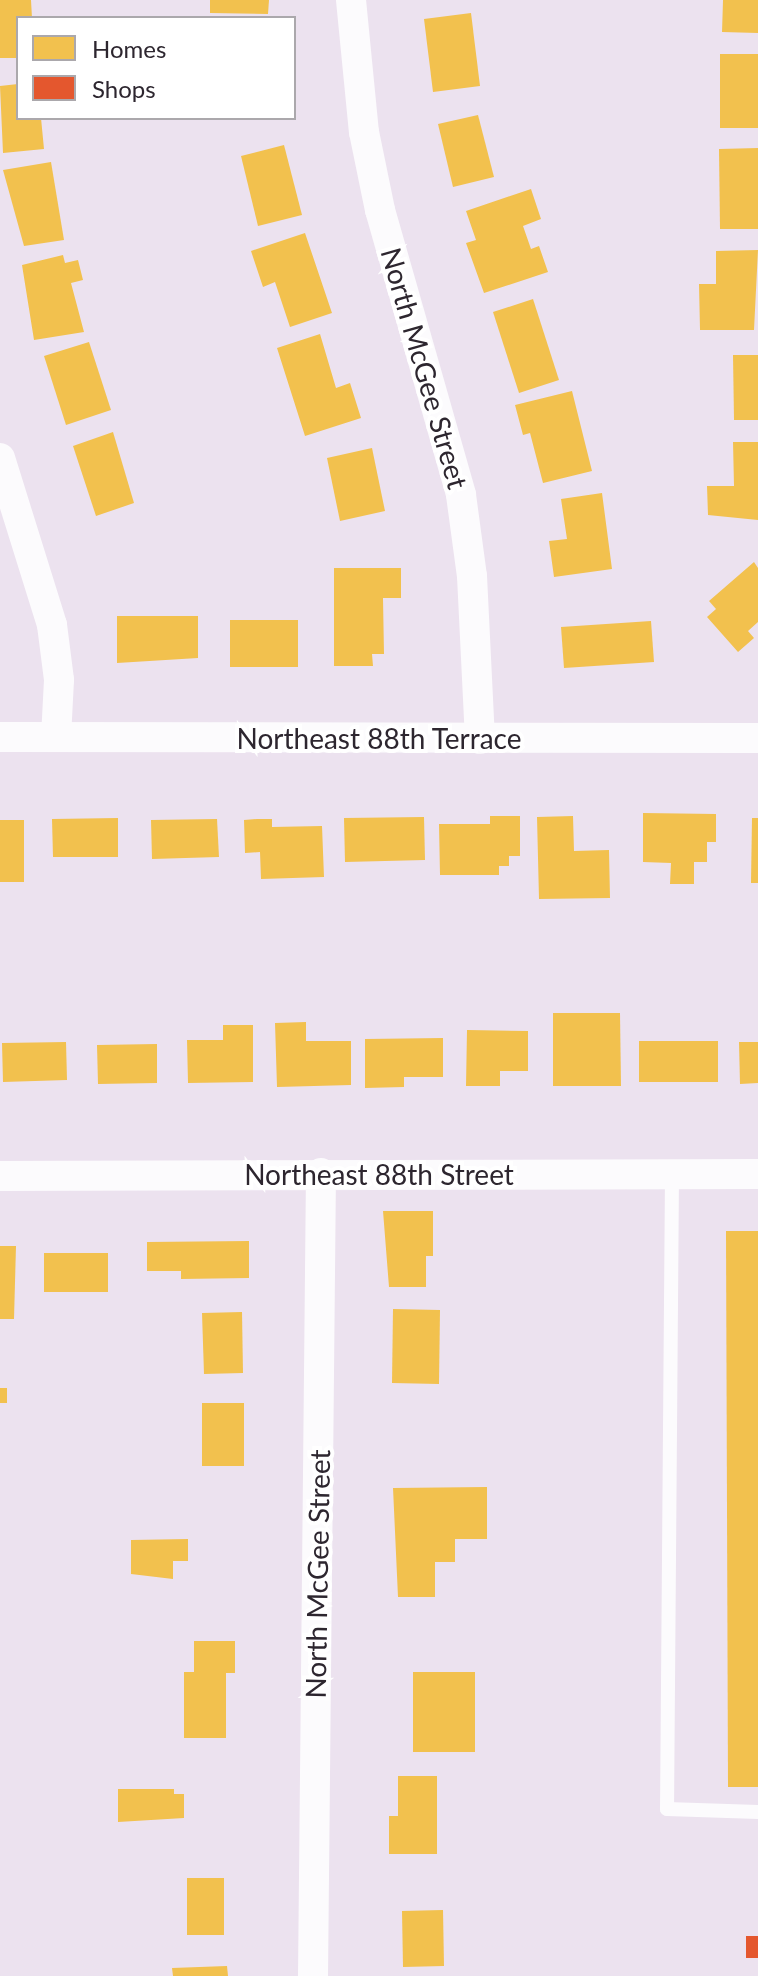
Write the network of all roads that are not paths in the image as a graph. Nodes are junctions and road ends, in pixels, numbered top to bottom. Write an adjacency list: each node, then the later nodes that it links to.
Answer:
1 (351, 0): 6 (street, North McGee Street)
2 (0, 458): 4 (street)
3 (0, 737): 4 (street, Northeast 88th Terrace)
4 (56, 737): 6 (street, Northeast 88th Terrace)
5 (758, 738): 6 (street, Northeast 88th Terrace)
6 (480, 739)
7 (321, 1173): 9 (street, Northeast 88th Street); 10 (street, Northeast 88th Street); 12 (street, North McGee Street)
8 (758, 1174): 9 (street, Northeast 88th Street)
9 (672, 1175): 11 (lane)
10 (0, 1176)
11 (758, 1812)
12 (313, 1976)

